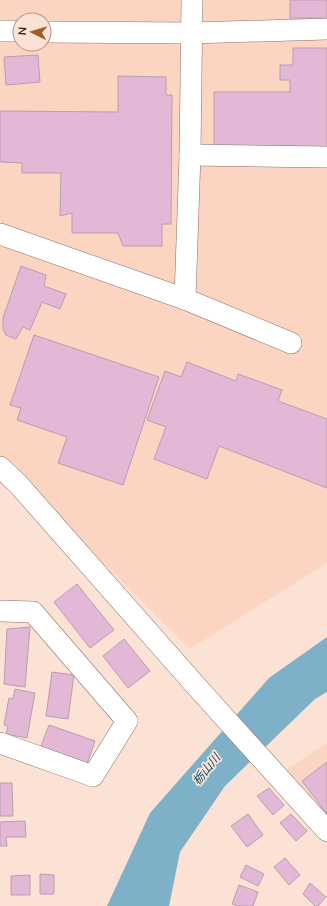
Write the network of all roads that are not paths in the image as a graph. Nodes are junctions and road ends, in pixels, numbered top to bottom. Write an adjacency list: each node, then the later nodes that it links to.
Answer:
1 (192, 0): 6 (street)
2 (327, 29): 6 (street)
3 (0, 31): 4 (street)
4 (12, 32)
5 (52, 32): 6 (street)
6 (192, 33): 7 (street)
7 (190, 156): 8 (street); 10 (street)
8 (327, 157)
9 (0, 234): 10 (street)
10 (185, 299): 11 (street)
11 (291, 343)
12 (0, 467): 15 (street)
13 (0, 611): 14 (street)
14 (0, 743)
15 (327, 831)

